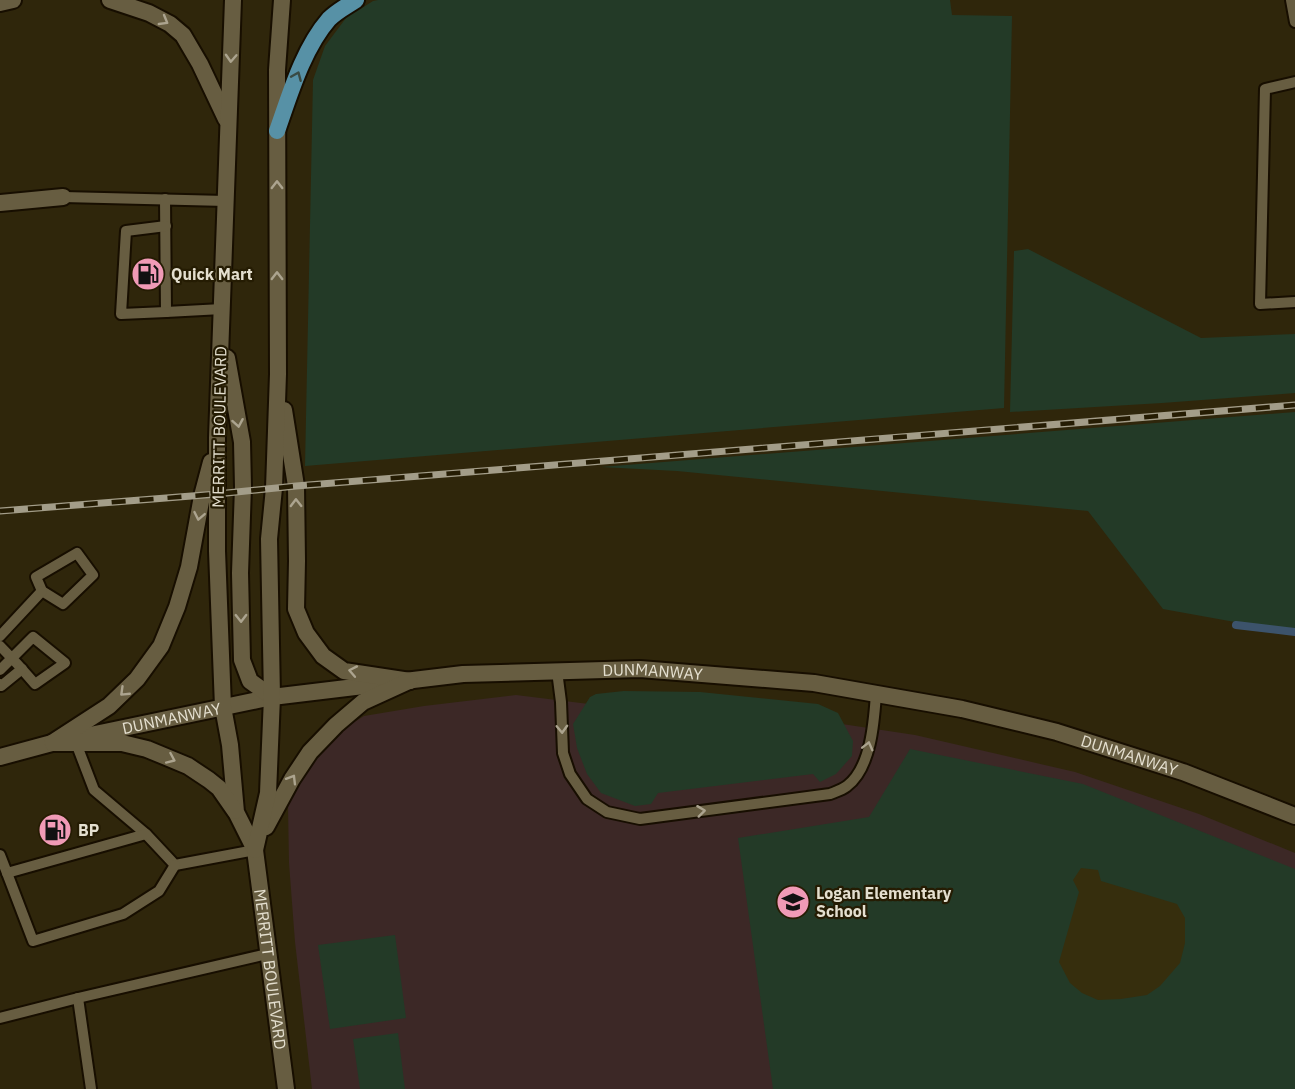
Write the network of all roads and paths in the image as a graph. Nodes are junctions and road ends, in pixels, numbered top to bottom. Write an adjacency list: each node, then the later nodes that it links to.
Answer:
1 (14, 0): 7 (main road)
2 (110, 0): 10 (main road, one-way to 10)
3 (233, 0): 10 (main road, MERRITT BOULEVARD, one-way to 10)
4 (282, 0): 11 (main road, MERRITT BOULEVARD)
5 (356, 0): 11 (main road, one-way to 5)
6 (1292, 0): 8 (lane)
7 (0, 3)
8 (1295, 22)
9 (1295, 82): 17 (lane)
10 (228, 123): 14 (main road, MERRITT BOULEVARD)
11 (277, 131): 20 (main road, MERRITT BOULEVARD, one-way to 11)
12 (63, 197): 13 (lane); 15 (main road)
13 (165, 199): 14 (lane); 16 (lane)
14 (226, 201): 19 (main road, MERRITT BOULEVARD)
15 (0, 203)
16 (166, 226): 18 (lane); 18 (lane)
17 (1295, 302)
18 (166, 312): 19 (lane)
19 (221, 316): 21 (main road, MERRITT BOULEVARD); 32 (main road, one-way to 32)
20 (278, 374): 29 (main road, one-way to 20); 32 (main road, MERRITT BOULEVARD)
21 (217, 438): 33 (main road, MERRITT BOULEVARD); 34 (main road, one-way to 34)
22 (42, 591): 22 (lane); 23 (lane)
23 (0, 636)
24 (0, 646): 25 (lane)
25 (12, 658): 26 (lane); 26 (lane); 27 (lane)
26 (22, 669): 30 (lane)
27 (0, 670)
28 (557, 671): 29 (main road, DUNMANWAY); 31 (main road, DUNMANWAY); 31 (lane, one-way to 31)
29 (410, 681): 32 (main road, DUNMANWAY); 40 (main road, one-way to 29)
30 (0, 684)
31 (876, 694): 38 (main road, DUNMANWAY)
32 (272, 697): 33 (main road, DUNMANWAY); 40 (main road, MERRITT BOULEVARD)
33 (223, 707): 34 (main road, DUNMANWAY); 37 (main road, MERRITT BOULEVARD)
34 (52, 743): 35 (main road); 36 (main road, DUNMANWAY)
35 (76, 743): 37 (main road, one-way to 37); 39 (lane)
36 (0, 757)
37 (236, 812): 40 (main road, MERRITT BOULEVARD)
38 (1295, 816)
39 (146, 834): 42 (lane); 43 (lane)
40 (255, 850): 42 (lane); 44 (main road, MERRITT BOULEVARD)
41 (0, 855): 43 (lane)
42 (175, 865): 43 (lane)
43 (7, 873)
44 (267, 954): 45 (lane); 48 (main road, MERRITT BOULEVARD)
45 (78, 998): 46 (lane); 47 (lane)
46 (0, 1018)
47 (90, 1089)
48 (286, 1089)

